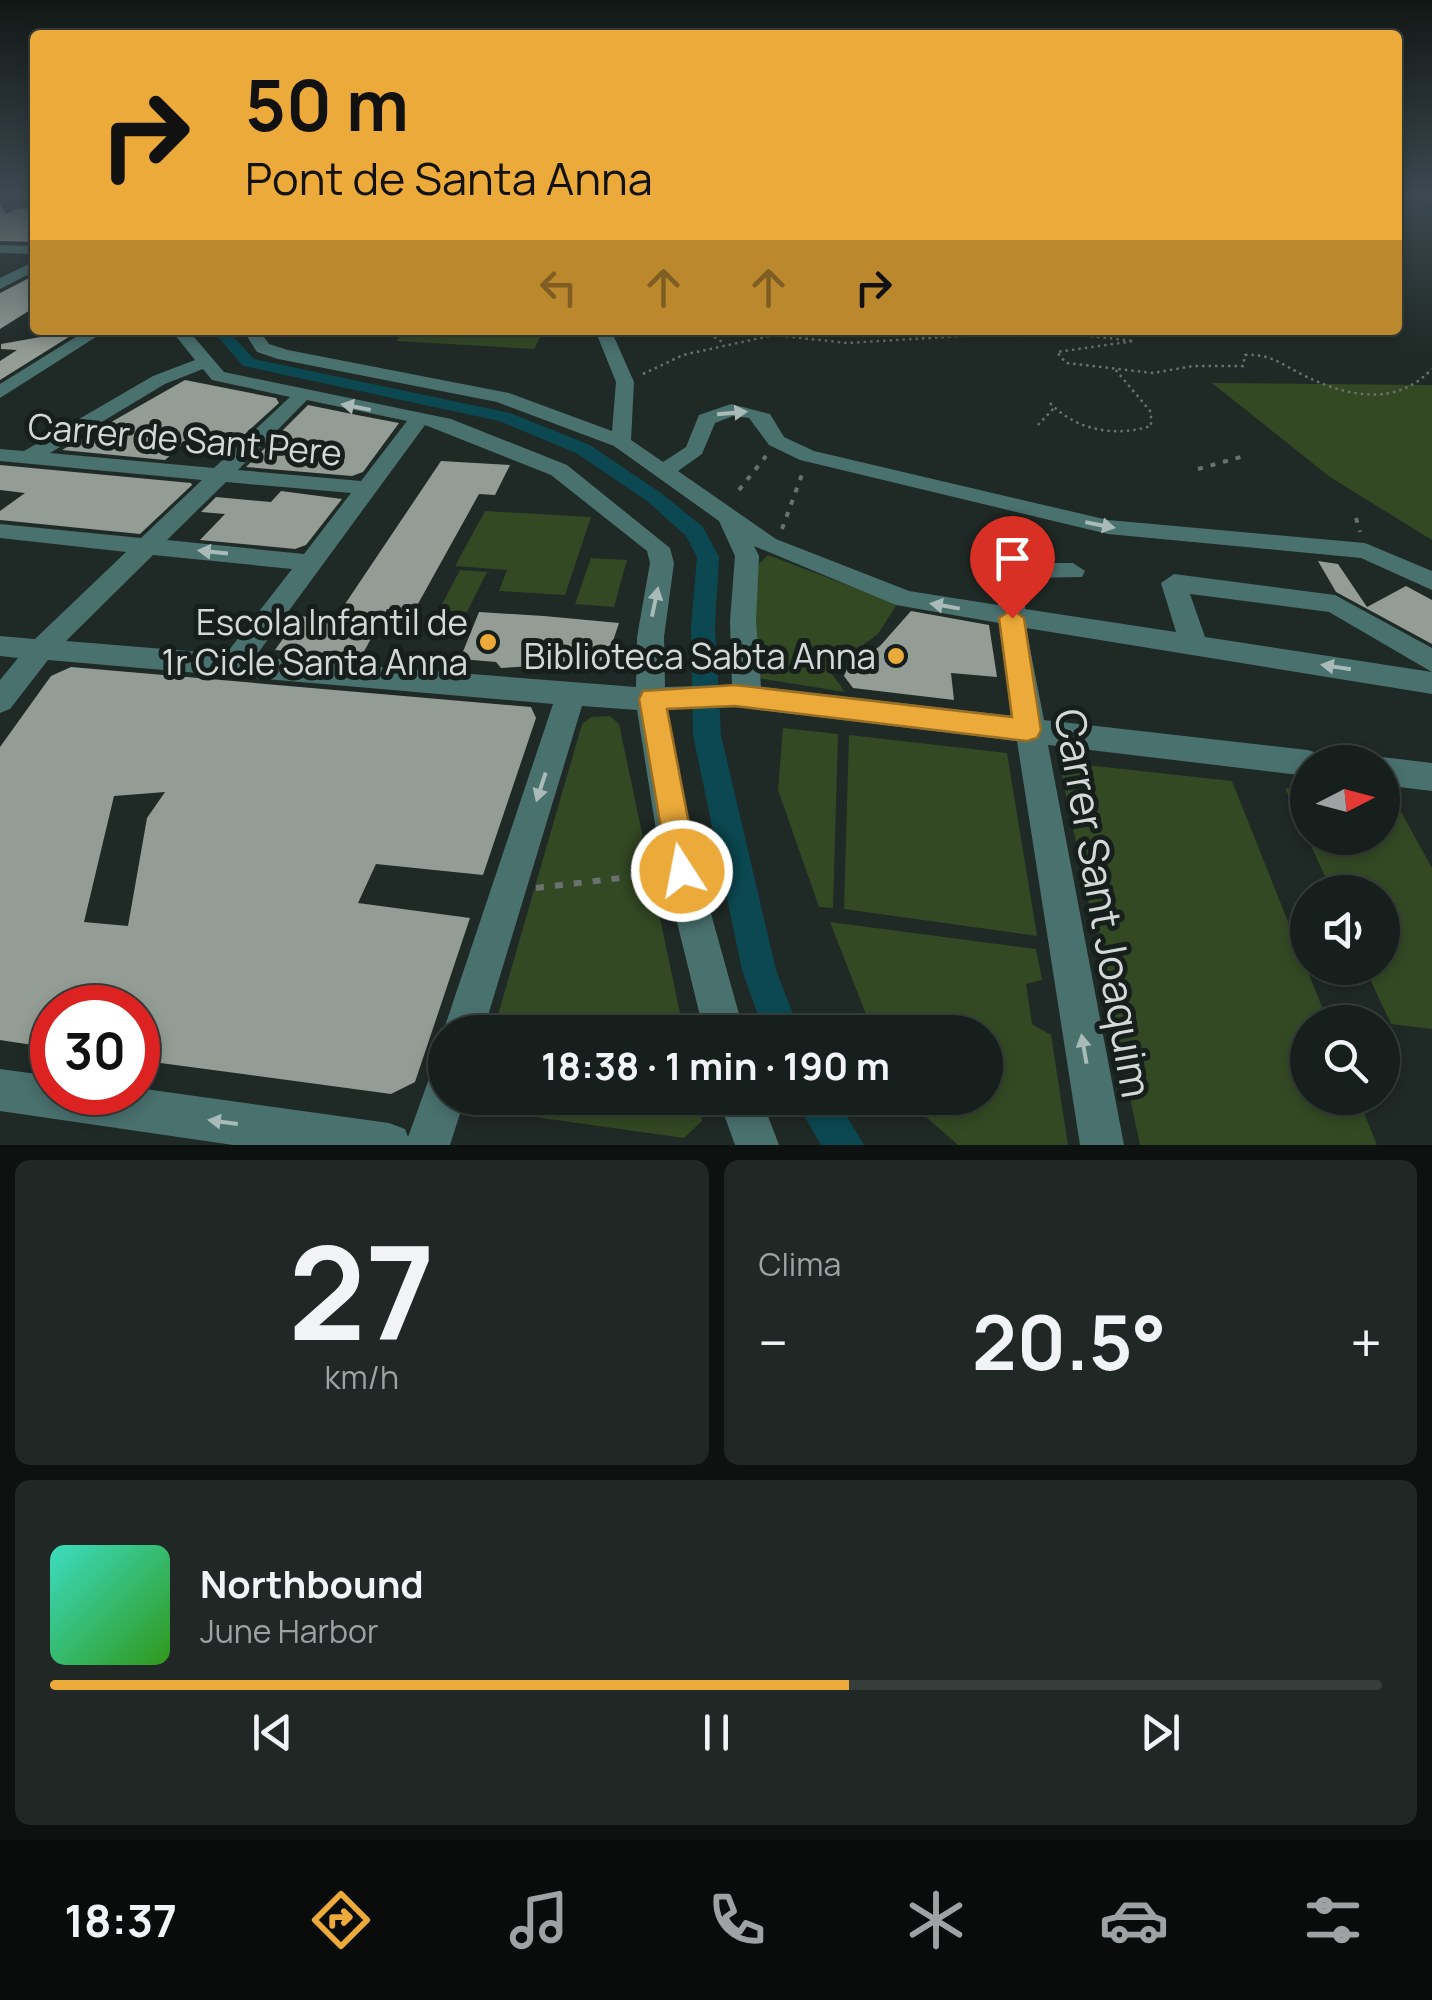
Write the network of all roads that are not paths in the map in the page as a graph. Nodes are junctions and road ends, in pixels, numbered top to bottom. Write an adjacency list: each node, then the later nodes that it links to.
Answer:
1 (30, 268): 2 (street)
2 (0, 284)
3 (91, 335): 8 (street)
4 (183, 335): 7 (street)
5 (254, 335): 11 (street)
6 (604, 335): 11 (street)
7 (205, 362): 9 (street); 13 (street)
8 (0, 392)
9 (300, 396): 10 (street, one-way to 9); 15 (street)
10 (419, 419): 16 (street); 32 (street, one-way to 10)
11 (621, 442): 14 (street)
12 (0, 455): 13 (street, Carrer de Sant Pere)
13 (27, 458): 15 (street, Carrer de Sant Pere)
14 (665, 470): 19 (street); 22 (street, one-way to 22)
15 (223, 472): 16 (street, Carrer de Sant Pere); 18 (street)
16 (365, 488): 20 (street)
17 (0, 531): 18 (street)
18 (147, 545): 20 (street, one-way to 18); 26 (street)
19 (757, 550): 23 (street, one-way to 19); 31 (street)
20 (310, 563): 28 (street)
21 (1073, 572): 23 (street, Carrer Sant Joaquim)
22 (1432, 582)
23 (1012, 618): 24 (street); 34 (street, Carrer Sant Joaquim)
24 (1194, 645): 27 (street); 29 (street, one-way to 24)
25 (0, 646): 26 (street)
26 (40, 650): 28 (street); 33 (street)
27 (1432, 661)
28 (235, 663): 30 (street)
29 (1432, 682)
30 (571, 694): 32 (street); 38 (street, one-way to 38)
31 (741, 696): 32 (street); 34 (street)
32 (652, 699): 39 (street)
33 (0, 701)
34 (1027, 730): 35 (street); 46 (street, Carrer Sant Joaquim, one-way to 34)
35 (1290, 761)
36 (1400, 773): 37 (street)
37 (1432, 777)
38 (468, 1015)
39 (720, 1015)
40 (0, 1090): 43 (street, one-way to 40)
41 (437, 1115): 44 (street)
42 (746, 1115): 45 (street)
43 (389, 1145)
44 (428, 1145)
45 (757, 1145)
46 (1102, 1145)

